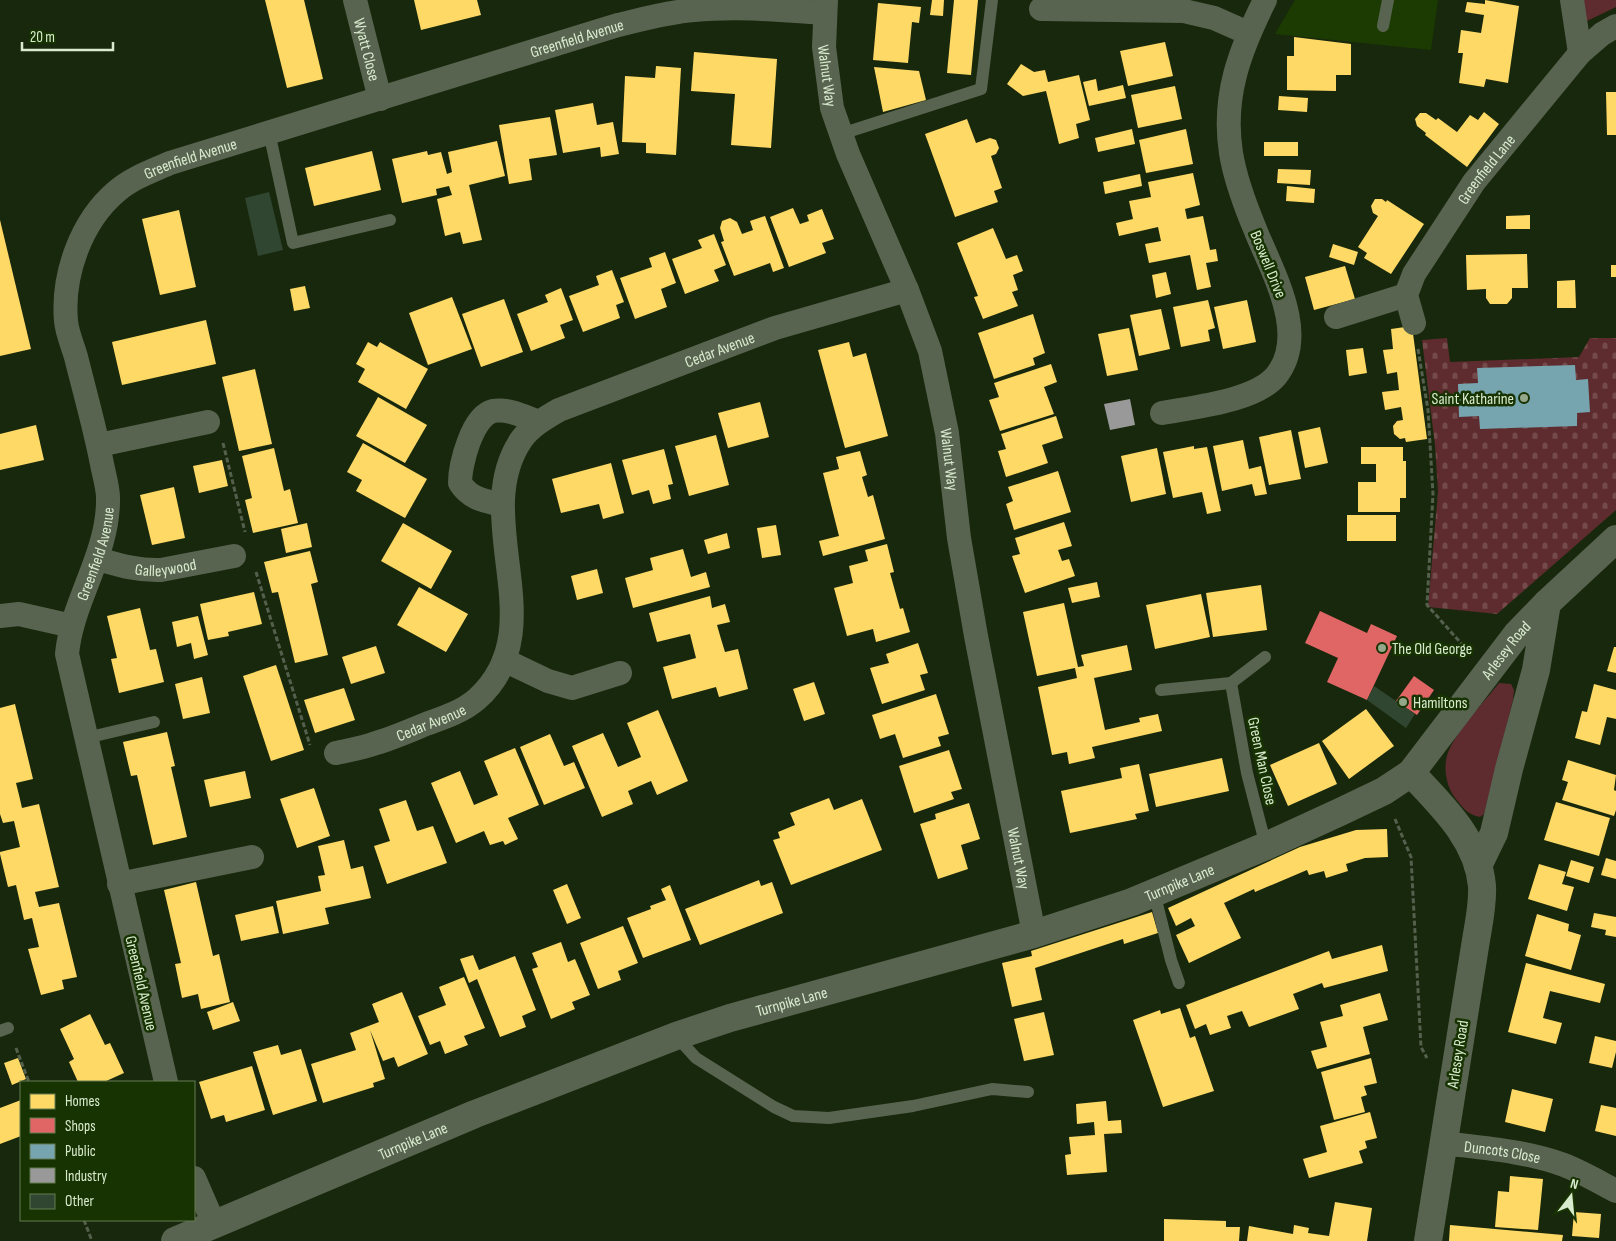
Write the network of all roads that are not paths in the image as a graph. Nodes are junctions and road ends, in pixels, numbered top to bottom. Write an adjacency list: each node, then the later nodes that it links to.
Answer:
1 (355, 0): 12 (street, Wyatt Close)
2 (992, 0): 14 (lane)
3 (1265, 0): 10 (street, Boswell Drive)
4 (1388, 0): 8 (lane)
5 (1572, 0): 11 (street)
6 (825, 6): 12 (street, Greenfield Avenue); 14 (street, Walnut Way)
7 (1041, 9): 10 (street)
8 (1383, 26)
9 (1616, 26): 11 (street, Greenfield Lane)
10 (1248, 33): 20 (street, Boswell Drive)
11 (1580, 53): 17 (street, Greenfield Lane)
12 (380, 99): 13 (street, Greenfield Avenue)
13 (269, 132): 15 (lane); 23 (street, Greenfield Avenue)
14 (841, 134): 16 (street, Walnut Way)
15 (390, 220)
16 (907, 290): 22 (street, Cedar Avenue); 45 (street, Walnut Way)
17 (1406, 296): 18 (street); 19 (street)
18 (1336, 317)
19 (1414, 323)
20 (1162, 413)
21 (208, 422): 23 (street)
22 (539, 422): 24 (street, Cedar Avenue); 24 (street)
23 (98, 445): 27 (street, Greenfield Avenue)
24 (502, 504): 32 (street, Cedar Avenue)
25 (1616, 539): 28 (street, Arlesey Road)
26 (242, 553): 27 (street, Galleywood)
27 (98, 559): 30 (street, Greenfield Avenue)
28 (1547, 603): 39 (street, Arlesey Road); 42 (street, Arlesey Road)
29 (0, 616): 30 (street)
30 (72, 626): 37 (street, Greenfield Avenue)
31 (1265, 657): 34 (lane)
32 (504, 660): 33 (street); 38 (street, Cedar Avenue)
33 (620, 673)
34 (1231, 683): 35 (lane); 40 (lane, Green Man Close)
35 (1160, 690)
36 (154, 722): 37 (lane)
37 (86, 738): 43 (street, Greenfield Avenue)
38 (336, 754)
39 (1410, 773): 40 (street, Turnpike Lane); 42 (street, Arlesey Road)
40 (1266, 846): 44 (street, Turnpike Lane)
41 (252, 857): 43 (street)
42 (1478, 866): 50 (street, Arlesey Road)
43 (119, 884): 48 (street, Greenfield Avenue)
44 (1154, 892): 45 (street, Turnpike Lane); 46 (lane)
45 (1034, 934): 47 (street, Turnpike Lane)
46 (1179, 983)
47 (676, 1036): 49 (lane); 53 (street, Turnpike Lane)
48 (166, 1081)
49 (1028, 1092)
50 (1443, 1143): 52 (street, Duncots Close); 55 (street, Arlesey Road)
51 (195, 1180): 53 (street)
52 (1616, 1191)
53 (214, 1224): 54 (street, Turnpike Lane)
54 (175, 1241)
55 (1428, 1241)

